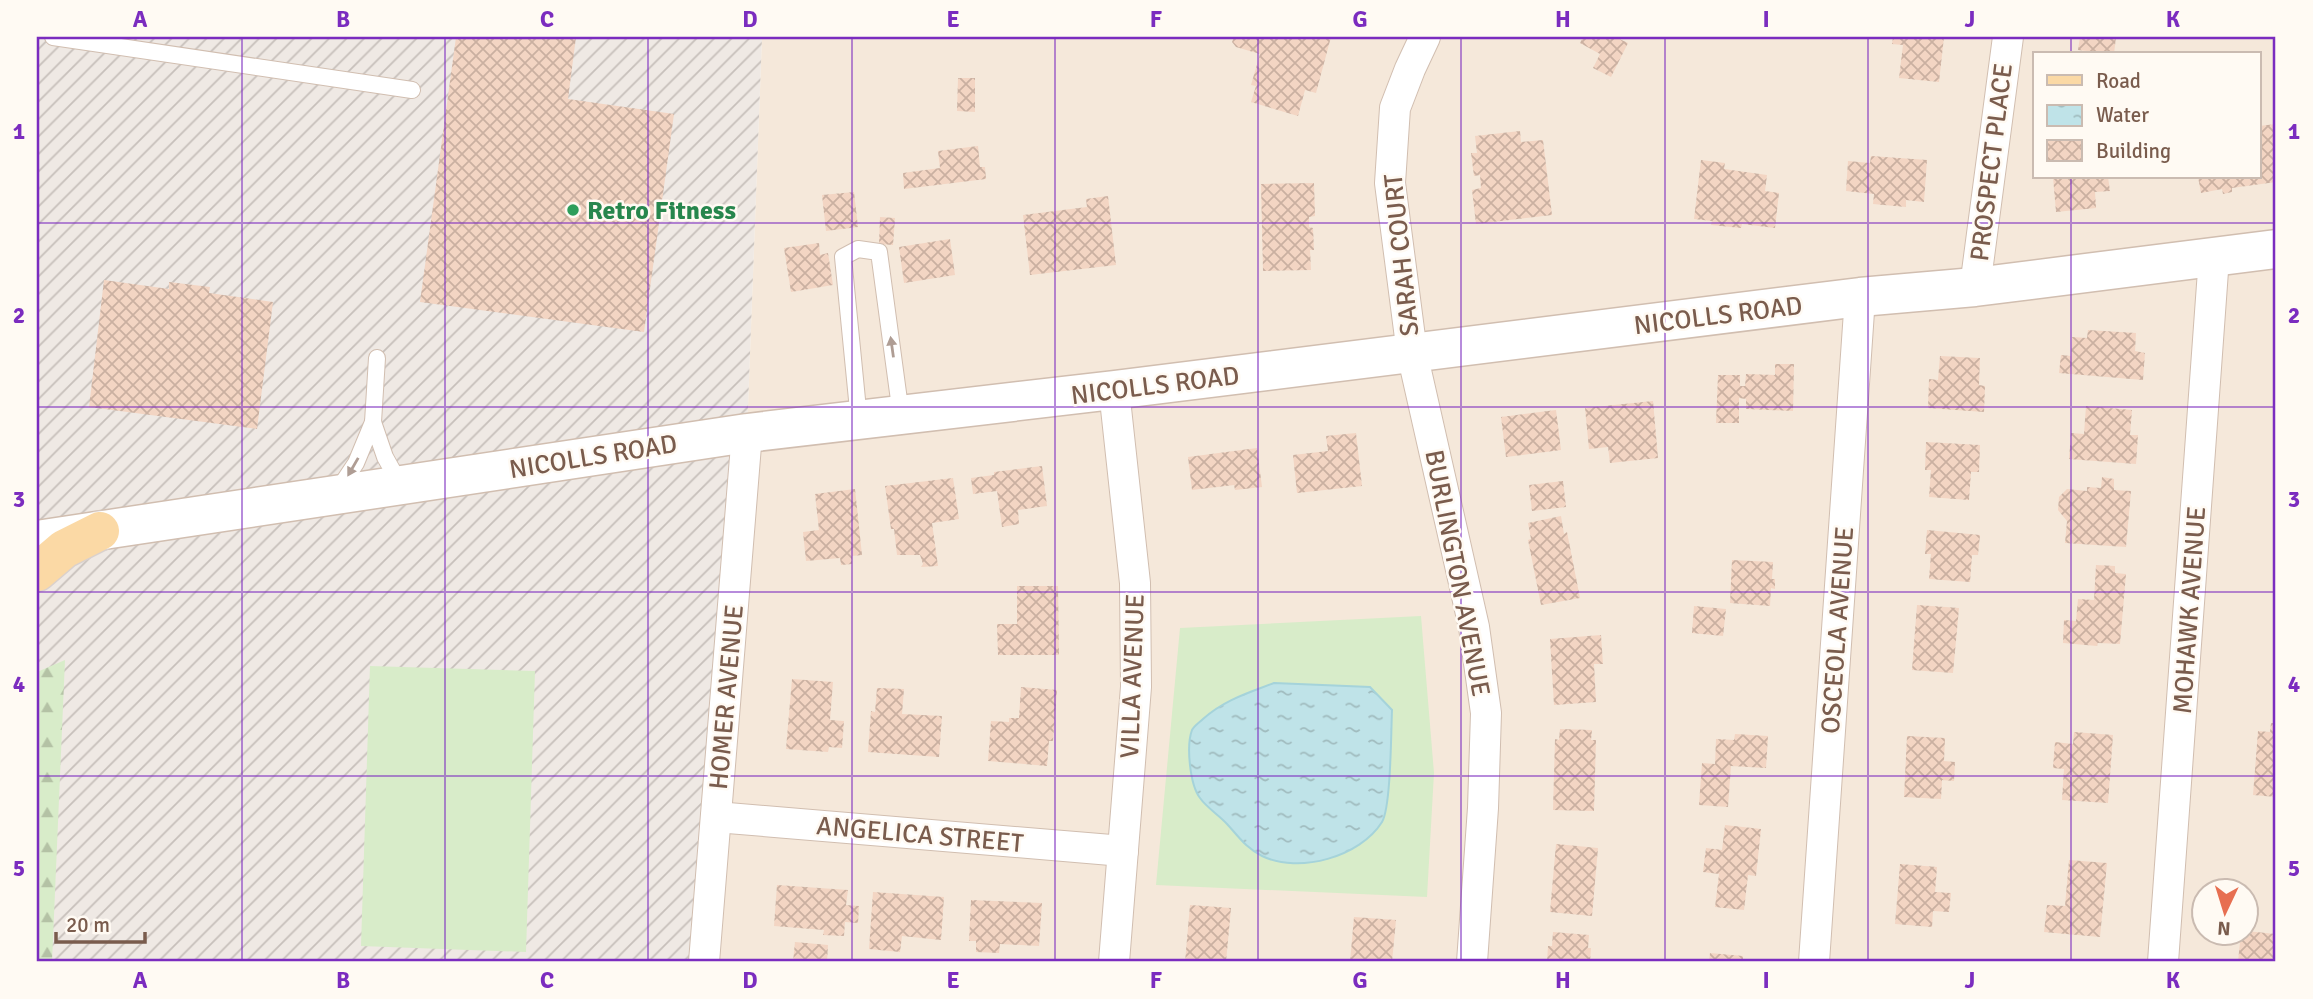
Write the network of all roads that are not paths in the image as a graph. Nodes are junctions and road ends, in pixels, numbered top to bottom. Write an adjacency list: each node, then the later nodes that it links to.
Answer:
1 (53, 37): 4 (lane)
2 (1425, 37): 9 (street, SARAH COURT)
3 (2008, 37): 7 (street, PROSPECT PLACE)
4 (412, 90)
5 (2276, 249): 6 (street, NICOLLS ROAD)
6 (2214, 257): 7 (street, NICOLLS ROAD); 27 (street, MOHAWK AVENUE)
7 (1975, 287): 8 (street, NICOLLS ROAD)
8 (1860, 298): 9 (street, NICOLLS ROAD); 26 (street, OSCEOLA AVENUE)
9 (1412, 353): 11 (street, NICOLLS ROAD); 25 (street, BURLINGTON AVENUE)
10 (377, 358): 14 (lane)
11 (1114, 390): 12 (street, NICOLLS ROAD); 22 (street, VILLA AVENUE)
12 (901, 415): 13 (street, NICOLLS ROAD); 13 (lane, one-way to 13)
13 (859, 420): 15 (street, NICOLLS ROAD)
14 (373, 422): 16 (lane); 17 (lane, one-way to 17)
15 (747, 433): 16 (street, NICOLLS ROAD); 21 (street, HOMER AVENUE)
16 (400, 485): 17 (street, NICOLLS ROAD)
17 (335, 494): 18 (street, NICOLLS ROAD)
18 (100, 531): 19 (street, NICOLLS ROAD); 20 (main road)
19 (37, 540)
20 (37, 572)
21 (716, 817): 22 (street, ANGELICA STREET); 23 (street, HOMER AVENUE)
22 (1124, 851): 24 (street, VILLA AVENUE)
23 (704, 962)
24 (1114, 962)
25 (1472, 962)
26 (1814, 962)
27 (2163, 962)

